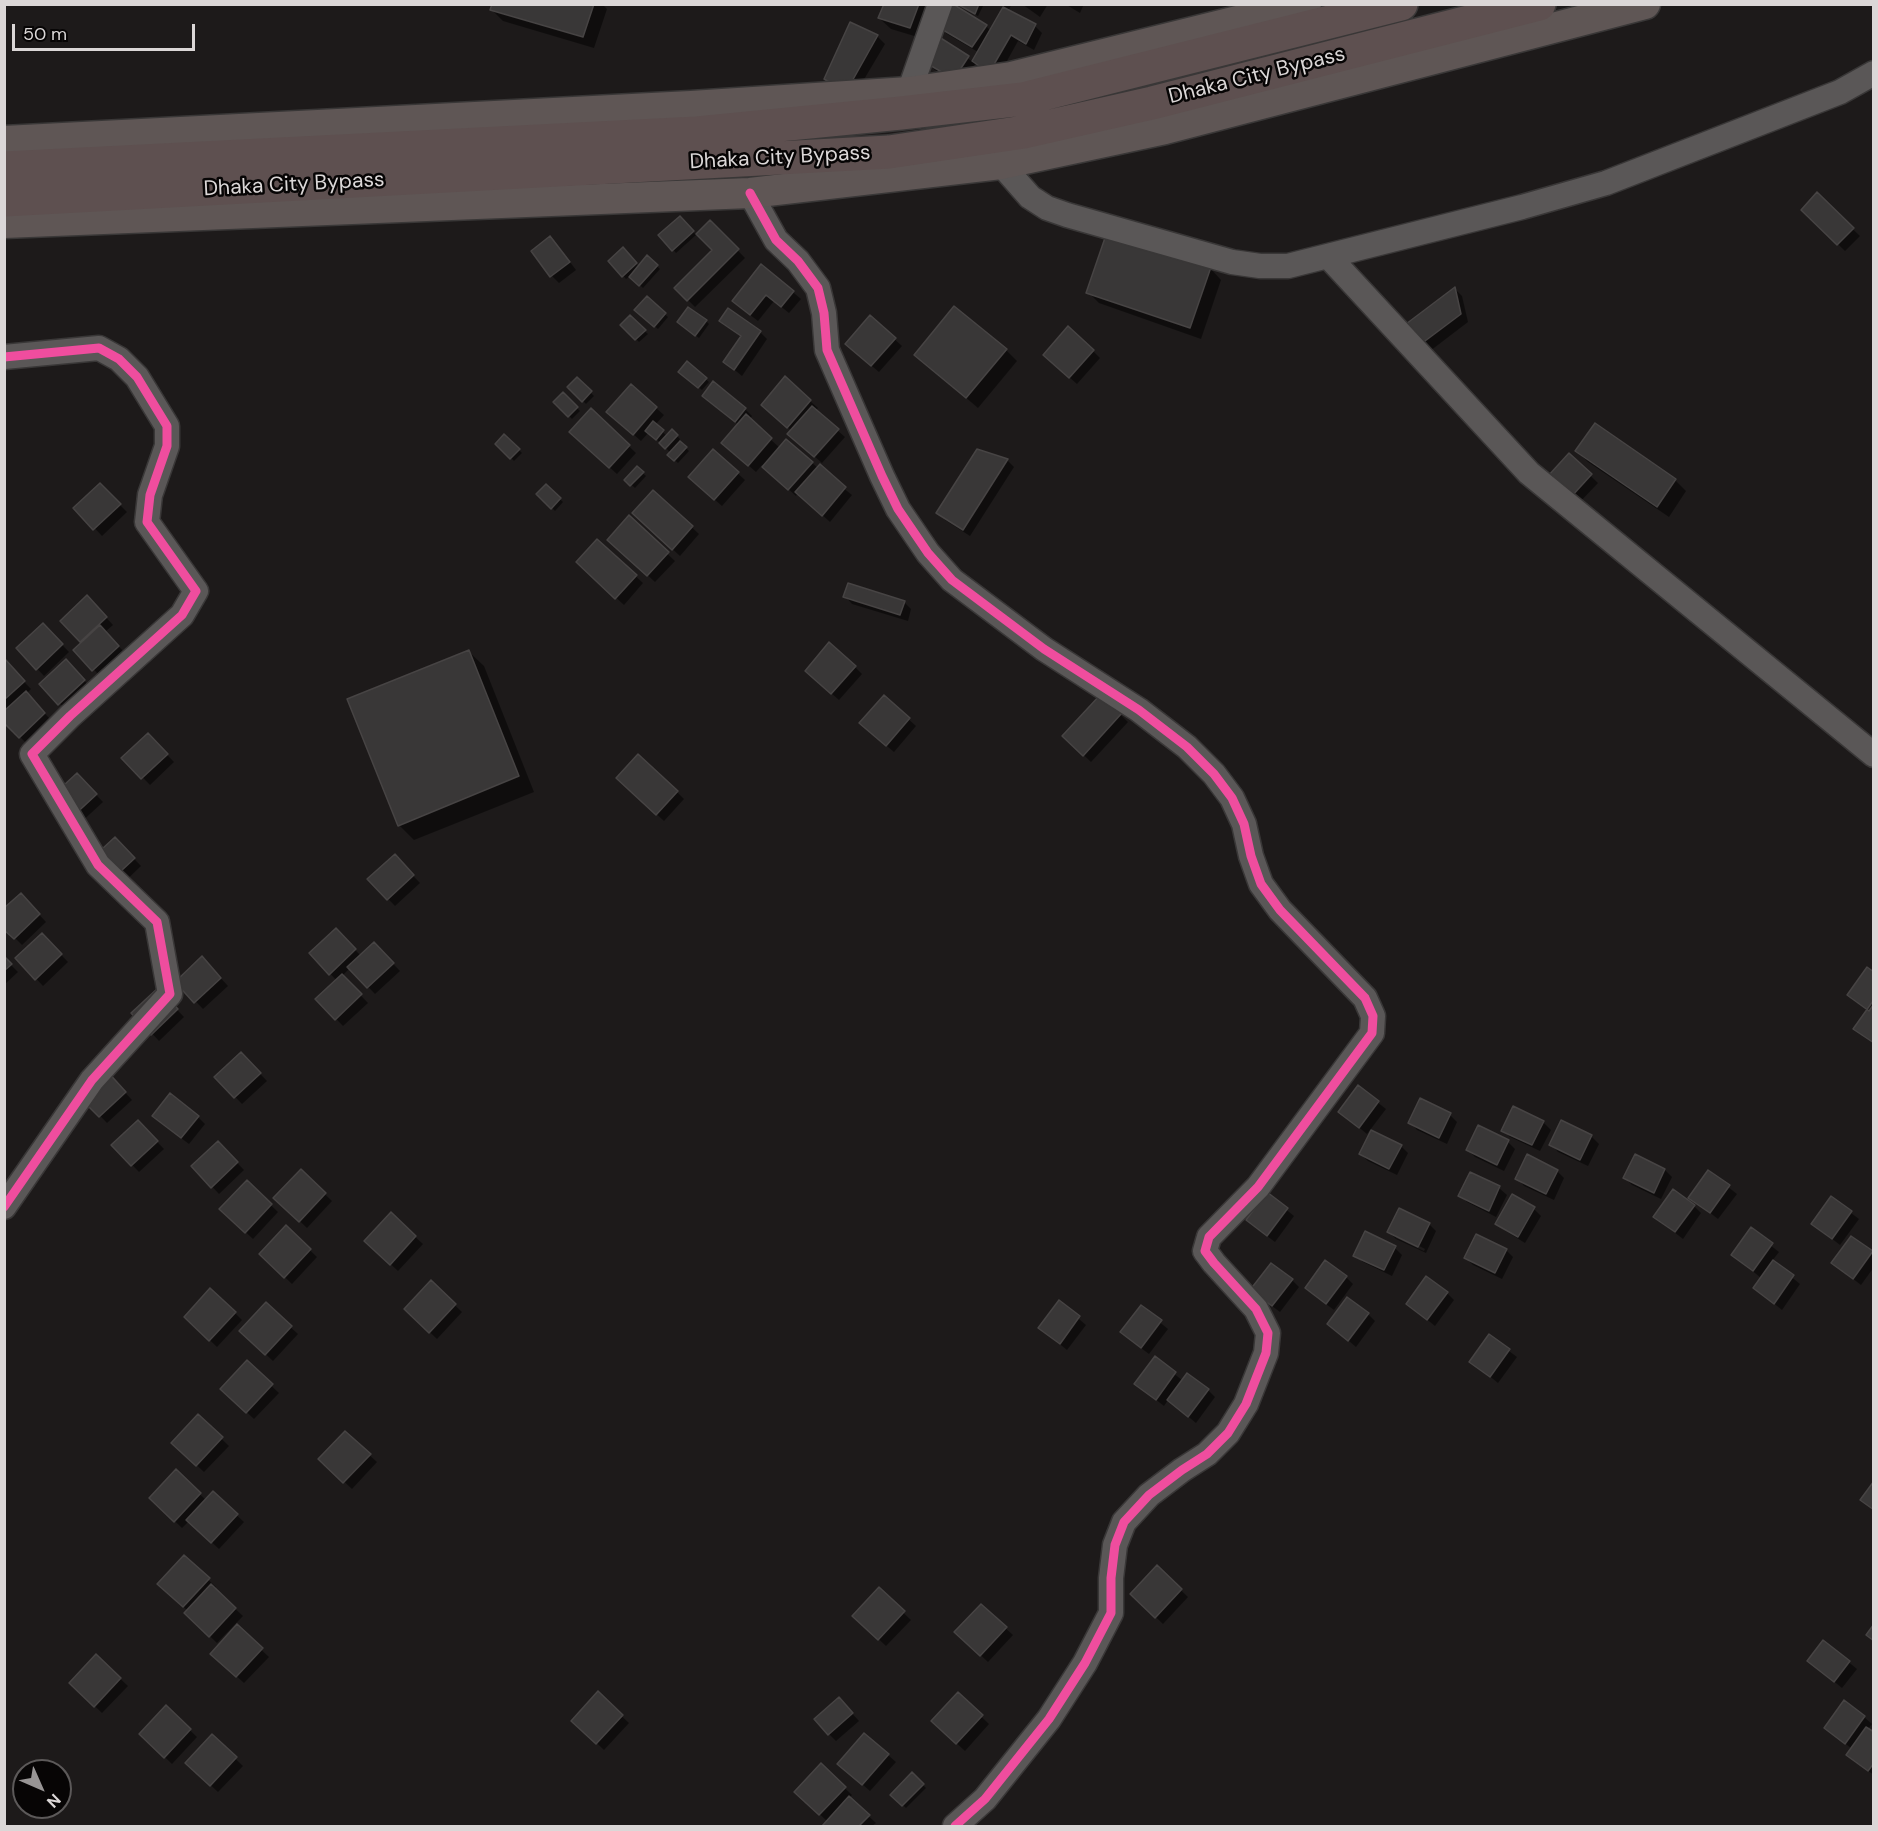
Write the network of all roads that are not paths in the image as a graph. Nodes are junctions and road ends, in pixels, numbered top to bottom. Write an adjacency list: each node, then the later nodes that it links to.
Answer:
1 (940, 4): 7 (street)
2 (1306, 4): 7 (main road)
3 (1401, 4): 10 (highway, Dhaka City Bypass)
4 (1539, 4): 12 (highway, Dhaka City Bypass)
5 (1645, 4): 9 (main road)
6 (1874, 73): 14 (street)
7 (909, 92): 8 (main road)
8 (4, 141)
9 (1001, 164): 11 (main road); 14 (street)
10 (4, 168)
11 (750, 193): 13 (main road); 18 (street)
12 (4, 200)
13 (4, 223)
14 (1328, 256): 16 (street)
15 (4, 357): 17 (street)
16 (1874, 755)
17 (4, 1207)
18 (955, 1827)

